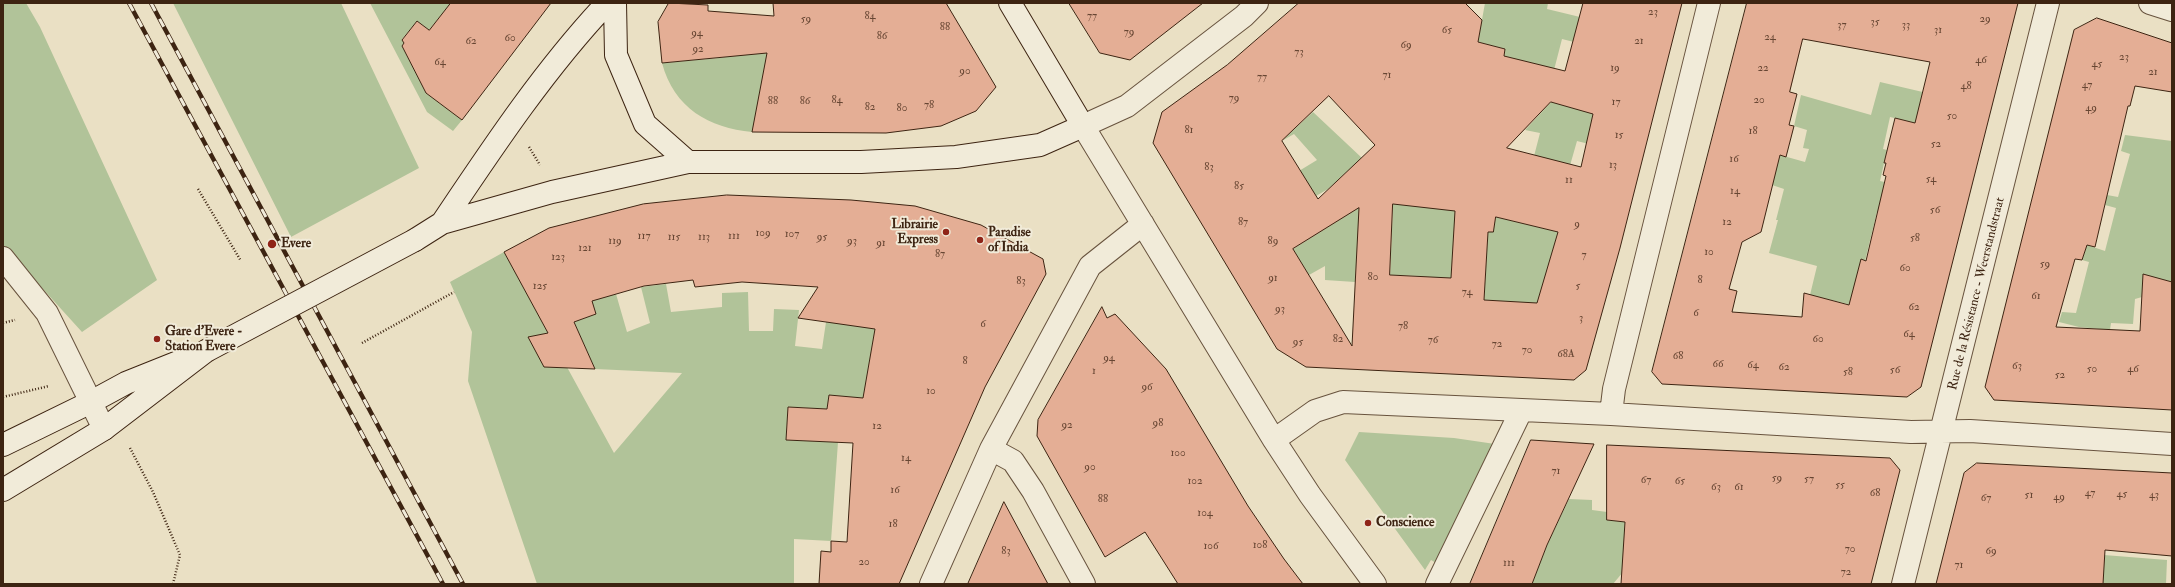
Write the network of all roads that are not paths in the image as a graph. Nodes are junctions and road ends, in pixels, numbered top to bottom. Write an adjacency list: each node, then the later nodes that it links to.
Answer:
1 (606, 3): 11 (street)
2 (615, 3): 10 (street)
3 (1010, 3): 9 (street)
4 (1257, 3): 9 (street)
5 (1709, 3): 17 (street)
6 (2048, 3): 19 (street, Rue de la Résistance - Weerstandstraat)
7 (2150, 3): 8 (street)
8 (2172, 10)
9 (1082, 126): 10 (street); 12 (street)
10 (688, 162): 11 (street)
11 (442, 223): 14 (street, bridge)
12 (1143, 224): 20 (street); 23 (street)
13 (3, 258): 15 (street)
14 (206, 351): 15 (street); 18 (street)
15 (91, 402): 18 (street); 22 (street)
16 (1521, 411): 17 (street); 20 (street); 28 (street)
17 (1611, 414): 19 (street)
18 (104, 429): 24 (street)
19 (1942, 432): 21 (street); 29 (street, Rue de la Résistance - Weerstandstraat)
20 (1274, 440): 27 (street)
21 (2172, 444)
22 (3, 445)
23 (991, 449): 25 (street); 26 (street)
24 (3, 490)
25 (931, 584)
26 (1084, 584)
27 (1375, 584)
28 (1437, 584)
29 (1903, 584)

